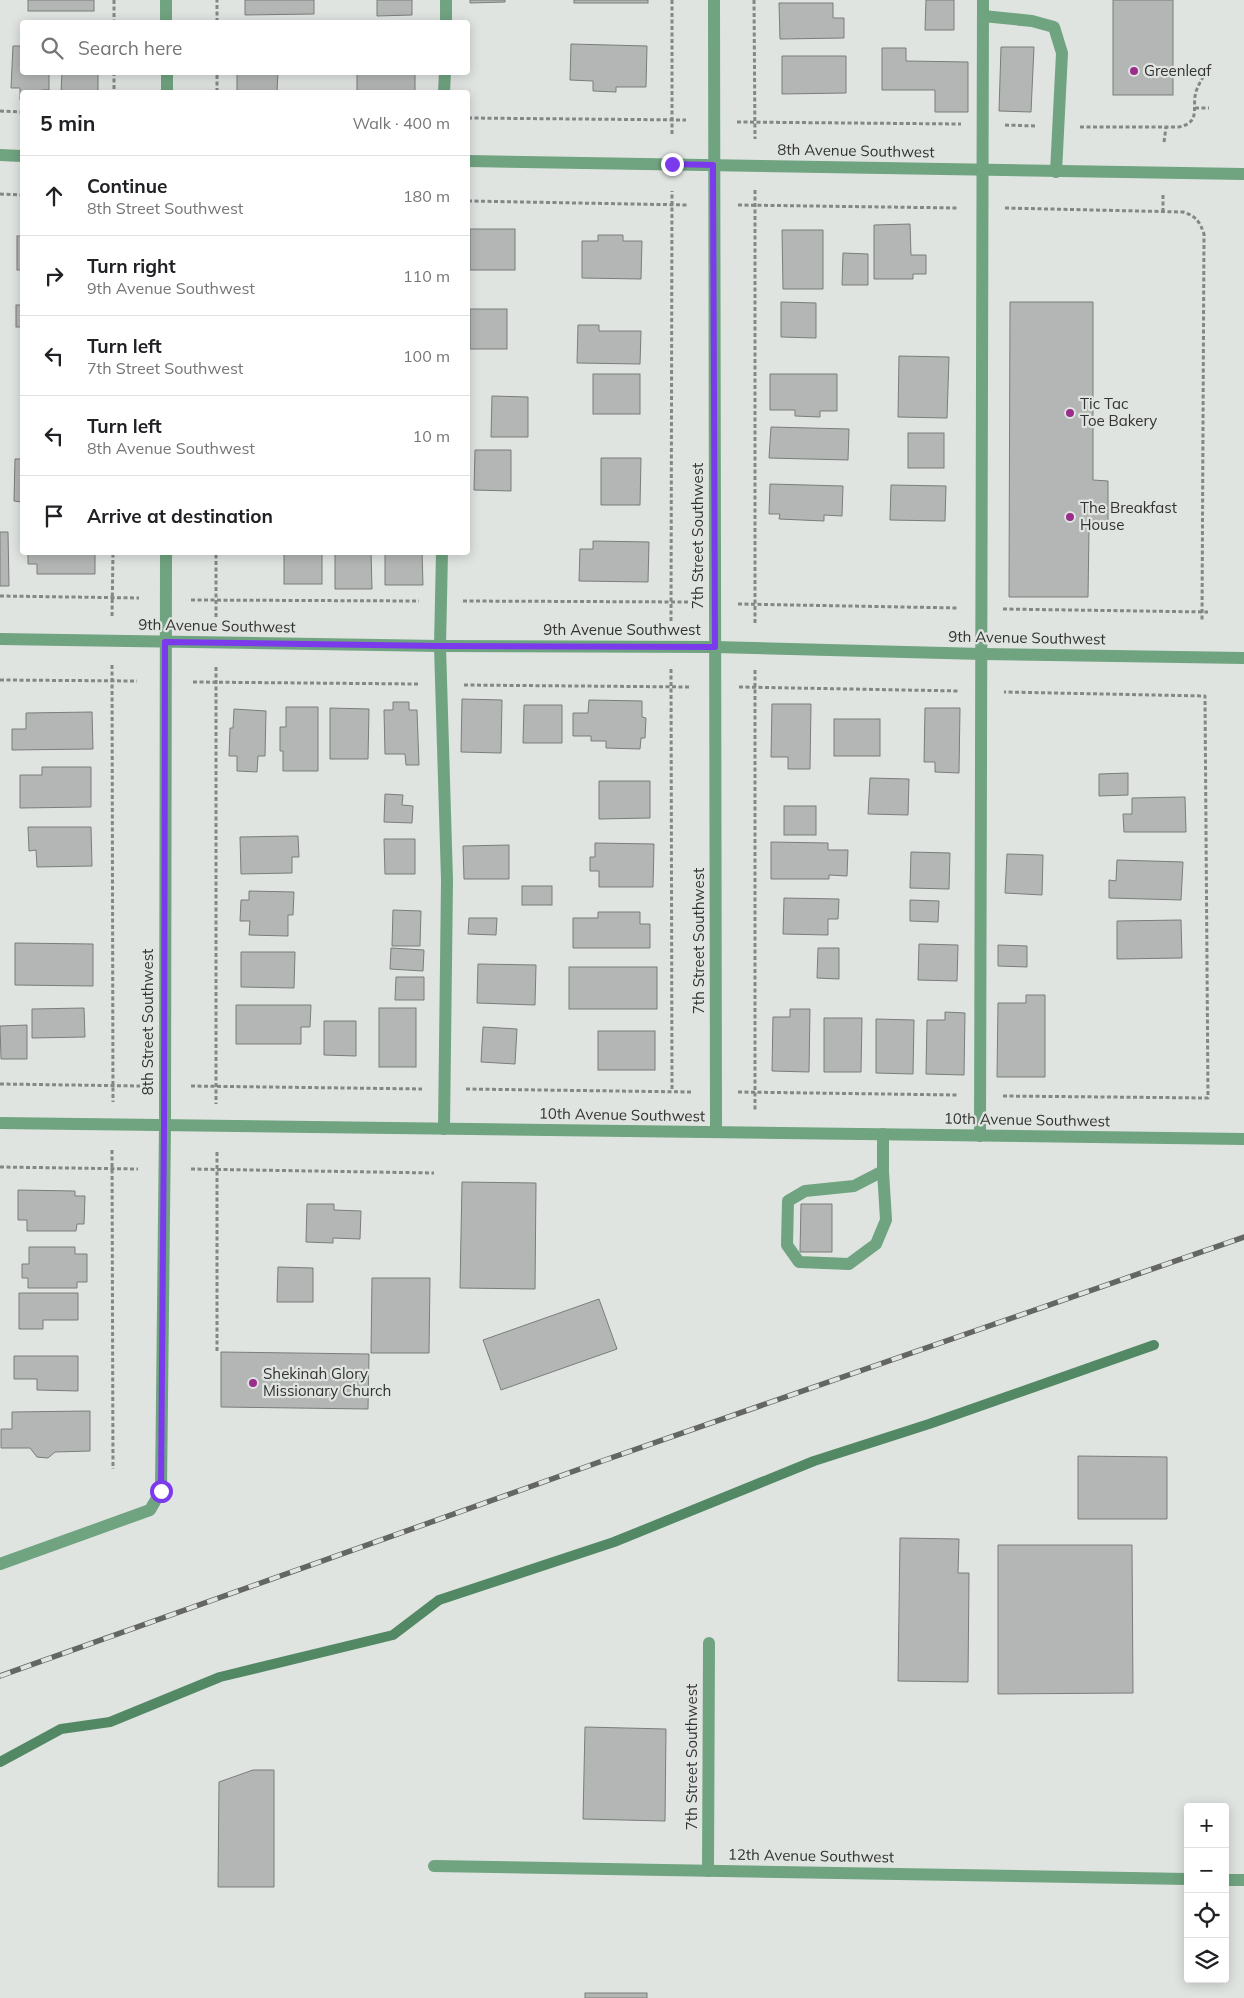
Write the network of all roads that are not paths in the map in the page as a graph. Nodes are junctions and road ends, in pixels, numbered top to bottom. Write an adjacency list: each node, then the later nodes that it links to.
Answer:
1 (166, 0): 6 (street)
2 (446, 0): 7 (street)
3 (714, 0): 15 (street, 7th Street Southwest)
4 (983, 0): 5 (street)
5 (983, 16): 16 (street); 17 (street)
6 (166, 20)
7 (446, 20)
8 (167, 75): 10 (street)
9 (445, 75): 11 (street)
10 (167, 90)
11 (444, 90)
12 (0, 155): 13 (street)
13 (20, 156)
14 (470, 161): 15 (street, 8th Avenue Southwest)
15 (713, 165): 16 (street, 8th Avenue Southwest); 24 (street, 7th Street Southwest)
16 (983, 171): 17 (street, 8th Avenue Southwest); 25 (street)
17 (1056, 172): 18 (street, 8th Avenue Southwest)
18 (1244, 174)
19 (166, 555): 22 (street, 8th Street Southwest)
20 (442, 555): 23 (street)
21 (0, 639): 22 (street, 9th Avenue Southwest)
22 (165, 642): 23 (street, 9th Avenue Southwest); 28 (street, 8th Street Southwest)
23 (440, 646): 24 (street, 9th Avenue Southwest); 29 (street)
24 (715, 647): 25 (street, 9th Avenue Southwest); 30 (street, 7th Street Southwest)
25 (982, 654): 26 (street, 9th Avenue Southwest); 32 (street)
26 (1244, 658)
27 (0, 1123): 28 (street, 10th Avenue Southwest)
28 (164, 1125): 29 (street, 10th Avenue Southwest); 35 (street, 8th Street Southwest)
29 (444, 1129): 30 (street, 10th Avenue Southwest)
30 (716, 1132): 31 (street, 10th Avenue Southwest)
31 (883, 1134): 32 (street, 10th Avenue Southwest); 34 (street)
32 (980, 1136): 33 (street, 10th Avenue Southwest)
33 (1244, 1139)
34 (883, 1172): 34 (street)
35 (0, 1564)
36 (709, 1643): 38 (street, 7th Street Southwest)
37 (434, 1866): 38 (street, 12th Avenue Southwest)
38 (708, 1871): 39 (street, 12th Avenue Southwest)
39 (1184, 1879)
40 (1229, 1880): 41 (street)
41 (1244, 1880)

